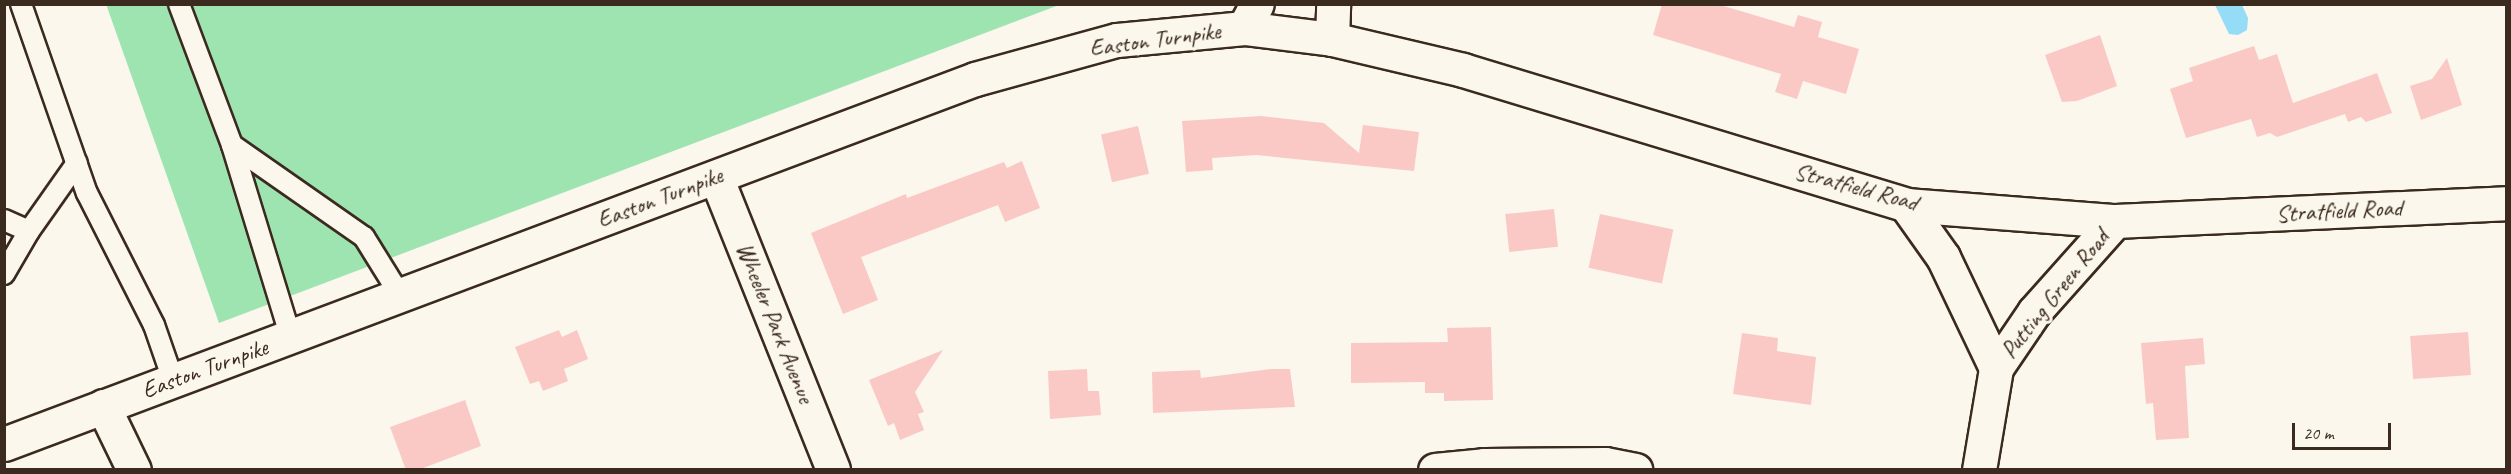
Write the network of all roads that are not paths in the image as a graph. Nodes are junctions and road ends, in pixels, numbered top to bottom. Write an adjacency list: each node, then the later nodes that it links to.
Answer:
1 (21, 4): 7 (lane)
2 (179, 4): 6 (lane)
3 (1333, 4): 5 (main road)
4 (1251, 16): 5 (main road, Easton Turnpike); 8 (main road, Easton Turnpike)
5 (1332, 39): 10 (main road, Stratfield Road)
6 (232, 145): 15 (lane); 16 (lane)
7 (76, 164): 13 (lane); 18 (lane)
8 (716, 177): 15 (main road, Easton Turnpike); 22 (main road, Wheeler Park Avenue)
9 (2506, 203): 12 (main road, Stratfield Road)
10 (1906, 205): 12 (main road, Stratfield Road); 17 (main road, Putting Green Road)
11 (4, 220): 13 (lane)
12 (2115, 221): 17 (main road, Putting Green Road)
13 (29, 231): 14 (lane)
14 (4, 274)
15 (400, 295): 16 (main road, Easton Turnpike)
16 (291, 338): 18 (main road, Easton Turnpike)
17 (1996, 368): 25 (main road, Putting Green Road)
18 (173, 380): 19 (main road, Easton Turnpike)
19 (103, 406): 20 (main road, Easton Turnpike); 21 (main road)
20 (4, 444)
21 (134, 470)
22 (833, 470)
23 (1435, 470): 24 (main road)
24 (1635, 470)
25 (1979, 470)

